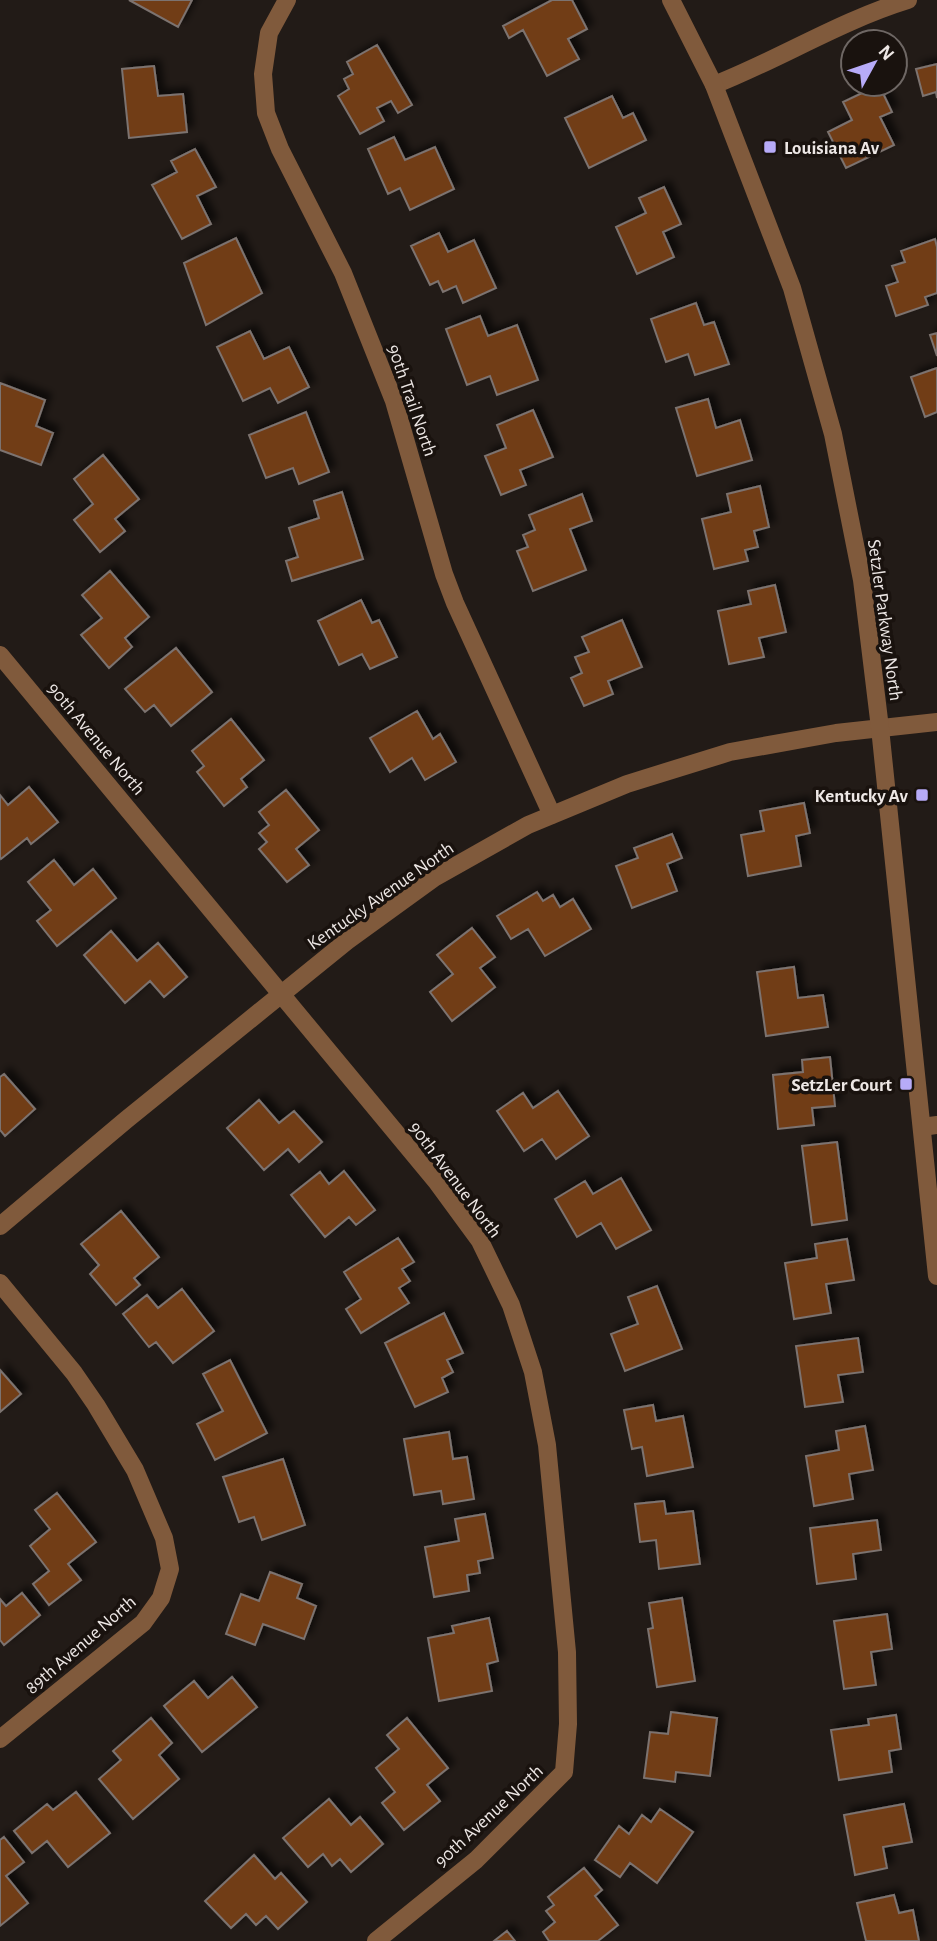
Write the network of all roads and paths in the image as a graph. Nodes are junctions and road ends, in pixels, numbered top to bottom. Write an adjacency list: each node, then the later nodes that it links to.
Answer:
1 (287, 0): 8 (street, 90th Trail North)
2 (671, 0): 4 (street, Setzler Parkway North)
3 (908, 0): 4 (street)
4 (714, 85): 7 (street, Setzler Parkway North)
5 (0, 655): 9 (street, 90th Avenue North)
6 (937, 722): 7 (street, Kentucky Avenue North)
7 (880, 728): 8 (street, Kentucky Avenue North); 10 (street, Setzler Parkway North)
8 (552, 815): 9 (street, Kentucky Avenue North)
9 (281, 993): 11 (street, Kentucky Avenue North); 15 (street, 90th Avenue North)
10 (929, 1126): 12 (street, Setzler Parkway North)
11 (0, 1226)
12 (937, 1276)
13 (0, 1283): 14 (street, 89th Avenue North)
14 (0, 1739)
15 (376, 1941)

